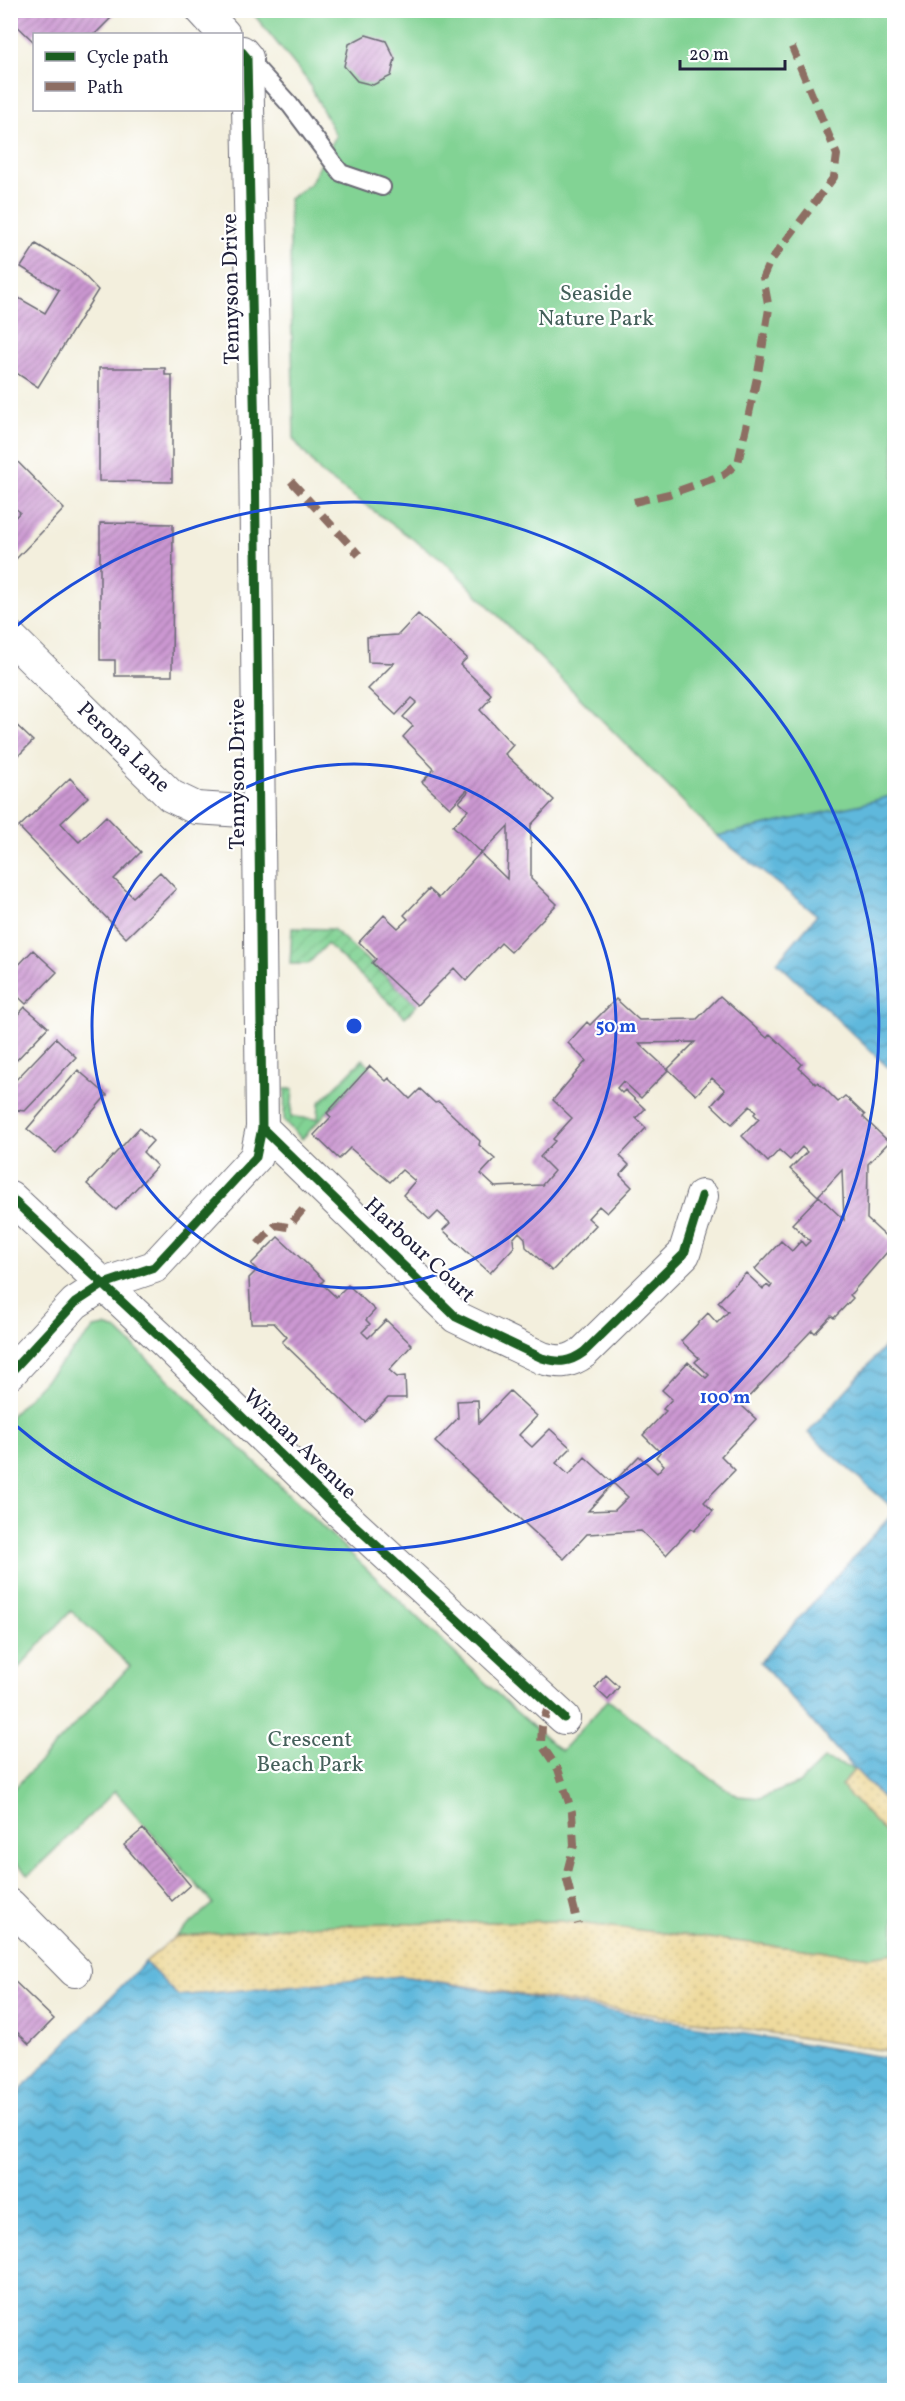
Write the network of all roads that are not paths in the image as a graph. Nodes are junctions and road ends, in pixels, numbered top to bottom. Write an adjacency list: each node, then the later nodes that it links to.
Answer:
1 (202, 10): 2 (street)
2 (223, 33)
3 (244, 55): 4 (lane); 6 (street, Tennyson Drive)
4 (382, 187)
5 (10, 636): 6 (street, Perona Lane)
6 (258, 813): 7 (street, Tennyson Drive)
7 (262, 1128): 8 (street, Harbour Court); 10 (street, Tennyson Drive)
8 (702, 1196)
9 (10, 1197): 10 (street, Wiman Avenue)
10 (104, 1284): 11 (street, Tennyson Drive); 12 (street, Wiman Avenue)
11 (10, 1373)
12 (564, 1718)
13 (10, 1905): 14 (street)
14 (75, 1971)

